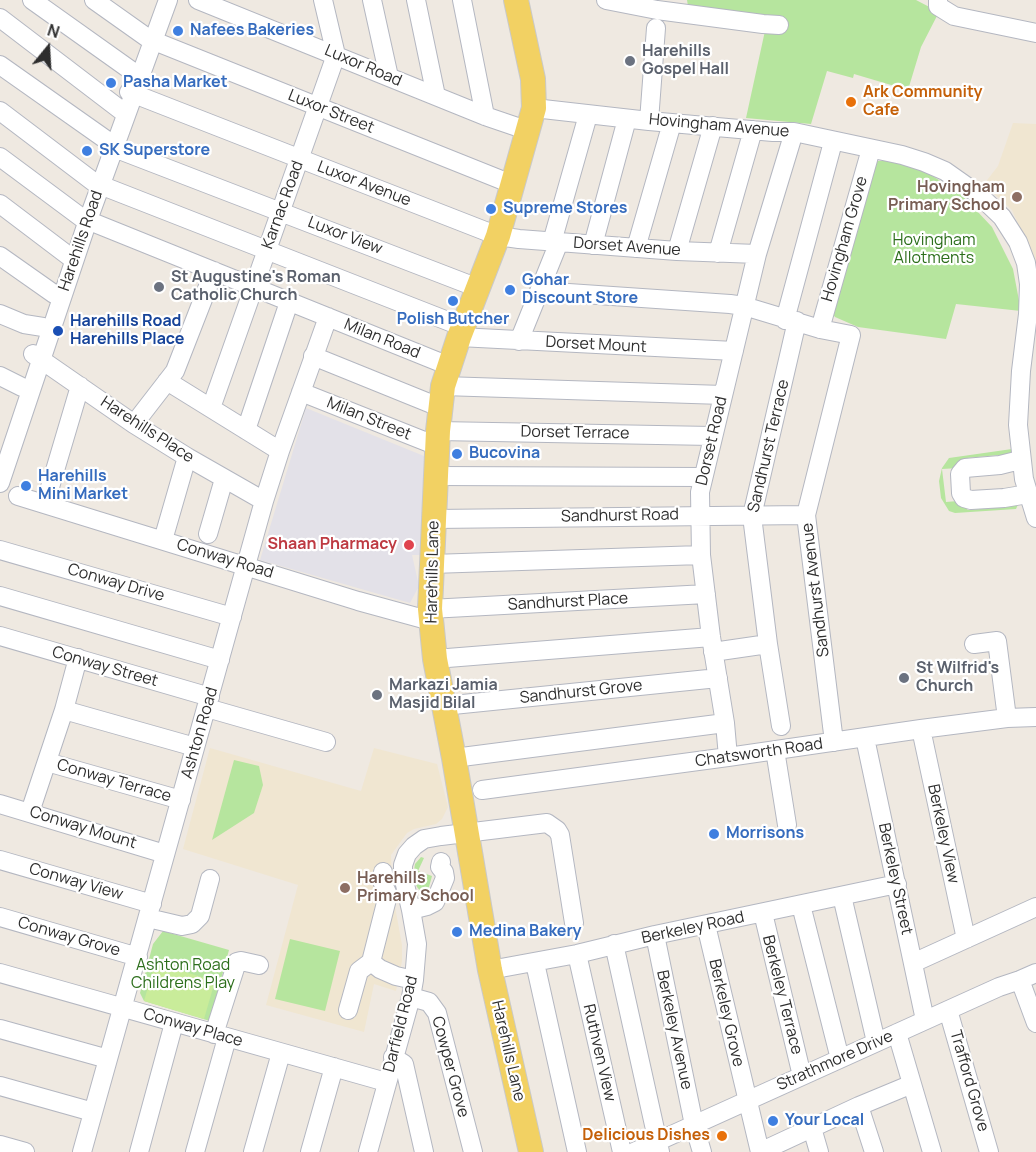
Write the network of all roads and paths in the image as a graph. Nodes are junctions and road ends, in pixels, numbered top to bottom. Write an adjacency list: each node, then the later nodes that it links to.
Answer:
1 (32, 0): 20 (street)
2 (94, 0): 17 (street, Luxor Street)
3 (163, 0): 17 (street, Harehills Road)
4 (168, 0): 17 (street, Harehills Road)
5 (198, 0): 18 (street, Luxor Road)
6 (323, 0): 18 (street)
7 (372, 0): 21 (street)
8 (416, 0): 23 (street)
9 (462, 0): 28 (street)
10 (516, 0): 29 (main road, Harehills Lane)
11 (606, 0): 14 (street)
12 (938, 0): 16 (street)
13 (0, 18): 26 (street)
14 (779, 25)
15 (656, 28): 31 (street)
16 (1036, 33)
17 (151, 40): 20 (street, Harehills Road); 22 (street, Harehills Road); 24 (street, Luxor Street)
18 (336, 55): 21 (street, Luxor Road); 24 (street, Karnac Road)
19 (0, 65): 37 (street, Luxor View)
20 (136, 74): 22 (street, Harehills Road)
21 (389, 77): 23 (street, Luxor Road)
22 (131, 92): 26 (street, Harehills Road); 37 (street, Harehills Road); 40 (street, Luxor Avenue)
23 (436, 96): 28 (street, Luxor Road)
24 (317, 107): 40 (street, Karnac Road); 42 (street, Luxor Street)
25 (0, 111): 41 (street, Dorset Mount)
26 (122, 111): 37 (street, Harehills Road)
27 (588, 115): 29 (street, Hovingham Avenue); 30 (street, Hovingham Avenue); 47 (street)
28 (485, 116): 29 (street, Luxor Road)
29 (532, 119): 42 (main road, Harehills Lane)
30 (627, 119): 31 (street, Hovingham Avenue); 48 (street)
31 (649, 121): 32 (street, Hovingham Avenue)
32 (672, 123): 33 (street, Hovingham Avenue); 49 (street)
33 (712, 126): 34 (street, Hovingham Avenue); 51 (street)
34 (753, 130): 35 (street, Hovingham Avenue); 53 (street)
35 (794, 132): 36 (street, Hovingham Avenue); 54 (street, Dorset Road)
36 (833, 142): 38 (street, Hovingham Avenue); 66 (street, Sandhurst Terrace)
37 (113, 146): 41 (street, Harehills Road); 44 (street, Luxor View)
38 (871, 149): 52 (street, Hovingham Avenue); 68 (street, Hovingham Grove)
39 (0, 157): 45 (street, Milan Road)
40 (299, 158): 44 (street, Karnac Road); 46 (street, Luxor Avenue)
41 (98, 184): 45 (street, Harehills Road); 50 (street, Dorset Mount)
42 (514, 185): 46 (main road, Harehills Lane)
43 (0, 204): 56 (street)
44 (280, 211): 50 (street, Karnac Road); 59 (street, Luxor View)
45 (85, 219): 56 (street, Harehills Road); 57 (street, Milan Road)
46 (498, 236): 47 (street, Dorset Avenue); 59 (main road, Harehills Lane)
47 (556, 242): 48 (street, Dorset Avenue); 60 (street)
48 (593, 245): 49 (street, Dorset Avenue)
49 (636, 248): 51 (street, Dorset Avenue)
50 (267, 250): 58 (street, Karnac Road); 69 (street, Dorset Mount)
51 (677, 251): 53 (street, Dorset Avenue)
52 (1029, 251): 74 (street, Hovingham Avenue)
53 (717, 253): 54 (street, Dorset Avenue)
54 (758, 254): 63 (street, Dorset Road)
55 (0, 256): 61 (street)
56 (71, 258): 61 (street, Harehills Road); 73 (street, Harehills Road)
57 (213, 271): 58 (street, Milan Road); 76 (street)
58 (254, 287): 62 (street, Milan Road); 82 (street, Karnac Road)
59 (478, 288): 69 (main road, Harehills Lane)
60 (539, 291): 63 (street); 70 (street)
61 (54, 294): 67 (street, Harehills Road)
62 (289, 302): 65 (street, Milan Road); 84 (street)
63 (744, 306): 66 (street); 71 (street, Dorset Road)
64 (0, 314): 67 (street)
65 (328, 317): 72 (street, Ashton Road); 78 (street, Milan Road)
66 (791, 321): 68 (street); 102 (street, Sandhurst Terrace)
67 (43, 327): 73 (street, Harehills Road)
68 (820, 329): 101 (street, Sandhurst Avenue)
69 (461, 332): 70 (street, Dorset Mount); 78 (main road, Harehills Lane)
70 (519, 341): 71 (street, Dorset Mount)
71 (734, 351): 81 (street, Dorset Road)
72 (313, 356): 78 (street); 80 (street, Ashton Road)
73 (37, 357): 77 (street, Harehills Place); 79 (street, Harehills Road); 95 (street, Harehills Road)
74 (1028, 372): 91 (street, Hovingham Avenue)
75 (0, 376): 79 (street)
76 (167, 381): 82 (street); 83 (street)
77 (80, 386): 83 (street, Harehills Place); 99 (street)
78 (444, 386): 81 (street); 87 (main road, Harehills Lane)
79 (22, 387): 85 (street, Harehills Road)
80 (301, 392): 87 (street, Milan Street); 88 (street, Ashton Road)
81 (723, 395): 86 (street, Dorset Road)
82 (211, 408): 84 (street)
83 (134, 424): 90 (street, Harehills Place)
84 (246, 430): 88 (street)
85 (3, 434): 89 (street, Harehills Road)
86 (712, 436): 87 (street, Dorset Terrace); 93 (street, Dorset Road)
87 (437, 438): 92 (main road, Harehills Lane)
88 (280, 451): 98 (street, Ashton Road)
89 (0, 455)
90 (187, 457): 94 (street, Harehills Place); 106 (street)
91 (1020, 460): 96 (street, Hovingham Avenue); 96 (street)
92 (436, 476): 93 (street); 104 (main road, Harehills Lane)
93 (702, 477): 100 (street, Dorset Road)
94 (224, 478): 98 (street, Harehills Place); 105 (street)
95 (0, 483)
96 (1029, 484): 103 (street, Hovingham Avenue)
97 (18, 496): 99 (street, Conway Road)
98 (264, 501): 110 (street, Ashton Road)
99 (45, 504): 106 (street, Conway Road)
100 (699, 515): 102 (street, Sandhurst Road); 104 (street, Sandhurst Road); 108 (street, Dorset Road)
101 (806, 515): 102 (street, Sandhurst Road); 133 (street, Sandhurst Avenue)
102 (752, 516): 117 (street, Sandhurst Terrace)
103 (1036, 518)
104 (434, 519): 109 (main road, Harehills Lane)
105 (208, 534)
106 (163, 540): 110 (street, Conway Road)
107 (0, 550): 114 (street, Conway Drive)
108 (701, 555): 109 (street); 111 (street, Dorset Road)
109 (432, 564): 113 (main road, Harehills Lane)
110 (247, 565): 113 (street, Conway Road); 114 (street, Ashton Road)
111 (706, 594): 113 (street, Sandhurst Place); 116 (street, Dorset Road)
112 (0, 596): 121 (street)
113 (431, 615): 120 (main road, Harehills Lane)
114 (232, 617): 121 (street, Ashton Road)
115 (0, 636): 119 (street, Conway Street)
116 (712, 644): 117 (street); 120 (street); 122 (street, Dorset Road)
117 (768, 644): 129 (street, Sandhurst Terrace)
118 (974, 644): 127 (street)
119 (78, 658): 123 (street, Conway Street); 125 (street)
120 (435, 659): 124 (main road, Harehills Lane)
121 (220, 660): 123 (street, Ashton Road)
122 (718, 678): 124 (street, Sandhurst Grove); 128 (street, Dorset Road)
123 (209, 703): 132 (street, Conway Street); 134 (street, Ashton Road)
124 (443, 706): 136 (main road, Harehills Lane)
125 (64, 710): 134 (street); 138 (street)
126 (1036, 717): 127 (street, Chatsworth Road)
127 (1007, 718): 130 (street, Chatsworth Road)
128 (725, 723): 136 (street); 137 (street, Dorset Road)
129 (781, 726)
130 (921, 729): 131 (street, Chatsworth Road); 161 (street, Berkeley View)
131 (865, 738): 133 (street, Chatsworth Road); 150 (street, Berkeley Street)
132 (326, 742)
133 (834, 742): 135 (street, Chatsworth Road)
134 (195, 747): 140 (street, Ashton Road)
135 (775, 750): 137 (street, Chatsworth Road); 143 (street)
136 (454, 758): 144 (main road, Harehills Lane)
137 (728, 758): 139 (street, Chatsworth Road)
138 (47, 762): 140 (street, Conway Terrace); 142 (street)
139 (482, 790)
140 (181, 800): 145 (street, Ashton Road)
141 (0, 804): 142 (street, Conway Mount)
142 (30, 812): 145 (street, Conway Mount)
143 (787, 825)
144 (467, 832): 154 (street, Darfield Road); 158 (street, Darfield Road); 169 (main road, Harehills Lane)
145 (165, 854): 155 (street, Ashton Road)
146 (0, 860): 155 (street, Conway View)
147 (441, 862): 154 (street)
148 (384, 872): 165 (street)
149 (210, 879): 155 (street, Conway View)
150 (897, 884): 151 (street, Berkeley Road); 167 (street, Berkeley Street)
151 (842, 896): 152 (street, Berkeley Road); 182 (street)
152 (801, 905): 156 (street, Berkeley Road); 186 (street)
153 (1036, 908): 161 (street)
154 (411, 910): 172 (street, Darfield Road)
155 (150, 911): 164 (street, Ashton Road)
156 (763, 913): 159 (street, Berkeley Road); 188 (street, Berkeley Terrace)
157 (0, 917): 164 (street, Conway Grove)
158 (574, 922)
159 (706, 925): 160 (street, Berkeley Road); 192 (street, Berkeley Grove)
160 (655, 935): 162 (street, Berkeley Road); 195 (street, Berkeley Avenue)
161 (966, 939): 167 (street)
162 (614, 944): 163 (street, Berkeley Road); 198 (street)
163 (577, 954): 166 (street, Berkeley Road); 210 (street, Ruthven View)
164 (138, 957): 173 (street, Ashton Road)
165 (371, 962): 172 (street, Cowper Grove); 174 (street)
166 (535, 963): 169 (street, Berkeley Road); 209 (street)
167 (913, 963): 176 (street, Berkeley Street)
168 (259, 965): 181 (street)
169 (490, 970): 208 (main road, Harehills Lane)
170 (0, 973): 173 (street, Conway Place)
171 (1031, 978): 175 (street, Strathmore Drive); 178 (street)
172 (413, 988): 184 (street, Darfield Road); 207 (street, Cowper Grove)
173 (123, 1008): 177 (street, Conway Place); 185 (street, Ashton Road)
174 (348, 1010)
175 (948, 1010): 176 (street, Strathmore Drive); 217 (street, Trafford Grove)
176 (925, 1020): 180 (street, Strathmore Drive)
177 (174, 1023): 181 (street, Conway Place); 201 (street)
178 (1036, 1023)
179 (0, 1029): 185 (street)
180 (897, 1033): 182 (street, Strathmore Drive); 190 (street)
181 (221, 1036): 183 (street, Conway Place); 202 (street)
182 (876, 1042): 186 (street, Strathmore Drive)
183 (281, 1053): 187 (street, Conway Place); 203 (street)
184 (393, 1057): 189 (street, Darfield Road); 206 (street)
185 (108, 1059): 194 (street, Ashton Road)
186 (840, 1059): 188 (street, Strathmore Drive)
187 (334, 1067): 189 (street, Conway Place); 204 (street)
188 (802, 1076): 192 (street, Strathmore Drive)
189 (386, 1082): 205 (street, Darfield Road)
190 (912, 1084): 193 (street); 216 (street)
191 (0, 1086): 194 (street)
192 (746, 1101): 195 (street, Strathmore Drive); 213 (street, Berkeley Grove)
193 (860, 1106): 196 (street); 215 (street)
194 (93, 1112): 200 (street, Ashton Road)
195 (694, 1125): 198 (street, Strathmore Drive); 212 (street, Berkeley Avenue)
196 (812, 1128): 213 (street); 214 (street)
197 (0, 1145): 199 (street)
198 (658, 1147): 211 (street, Strathmore Drive)
199 (25, 1152)
200 (82, 1152)
201 (139, 1152)
202 (195, 1152)
203 (254, 1152)
204 (310, 1152)
205 (368, 1152)
206 (424, 1152)
207 (473, 1152)
208 (531, 1152)
209 (577, 1152)
210 (622, 1152)
211 (634, 1152)
212 (702, 1152)
213 (760, 1152)
214 (819, 1152)
215 (874, 1152)
216 (932, 1152)
217 (989, 1152)

